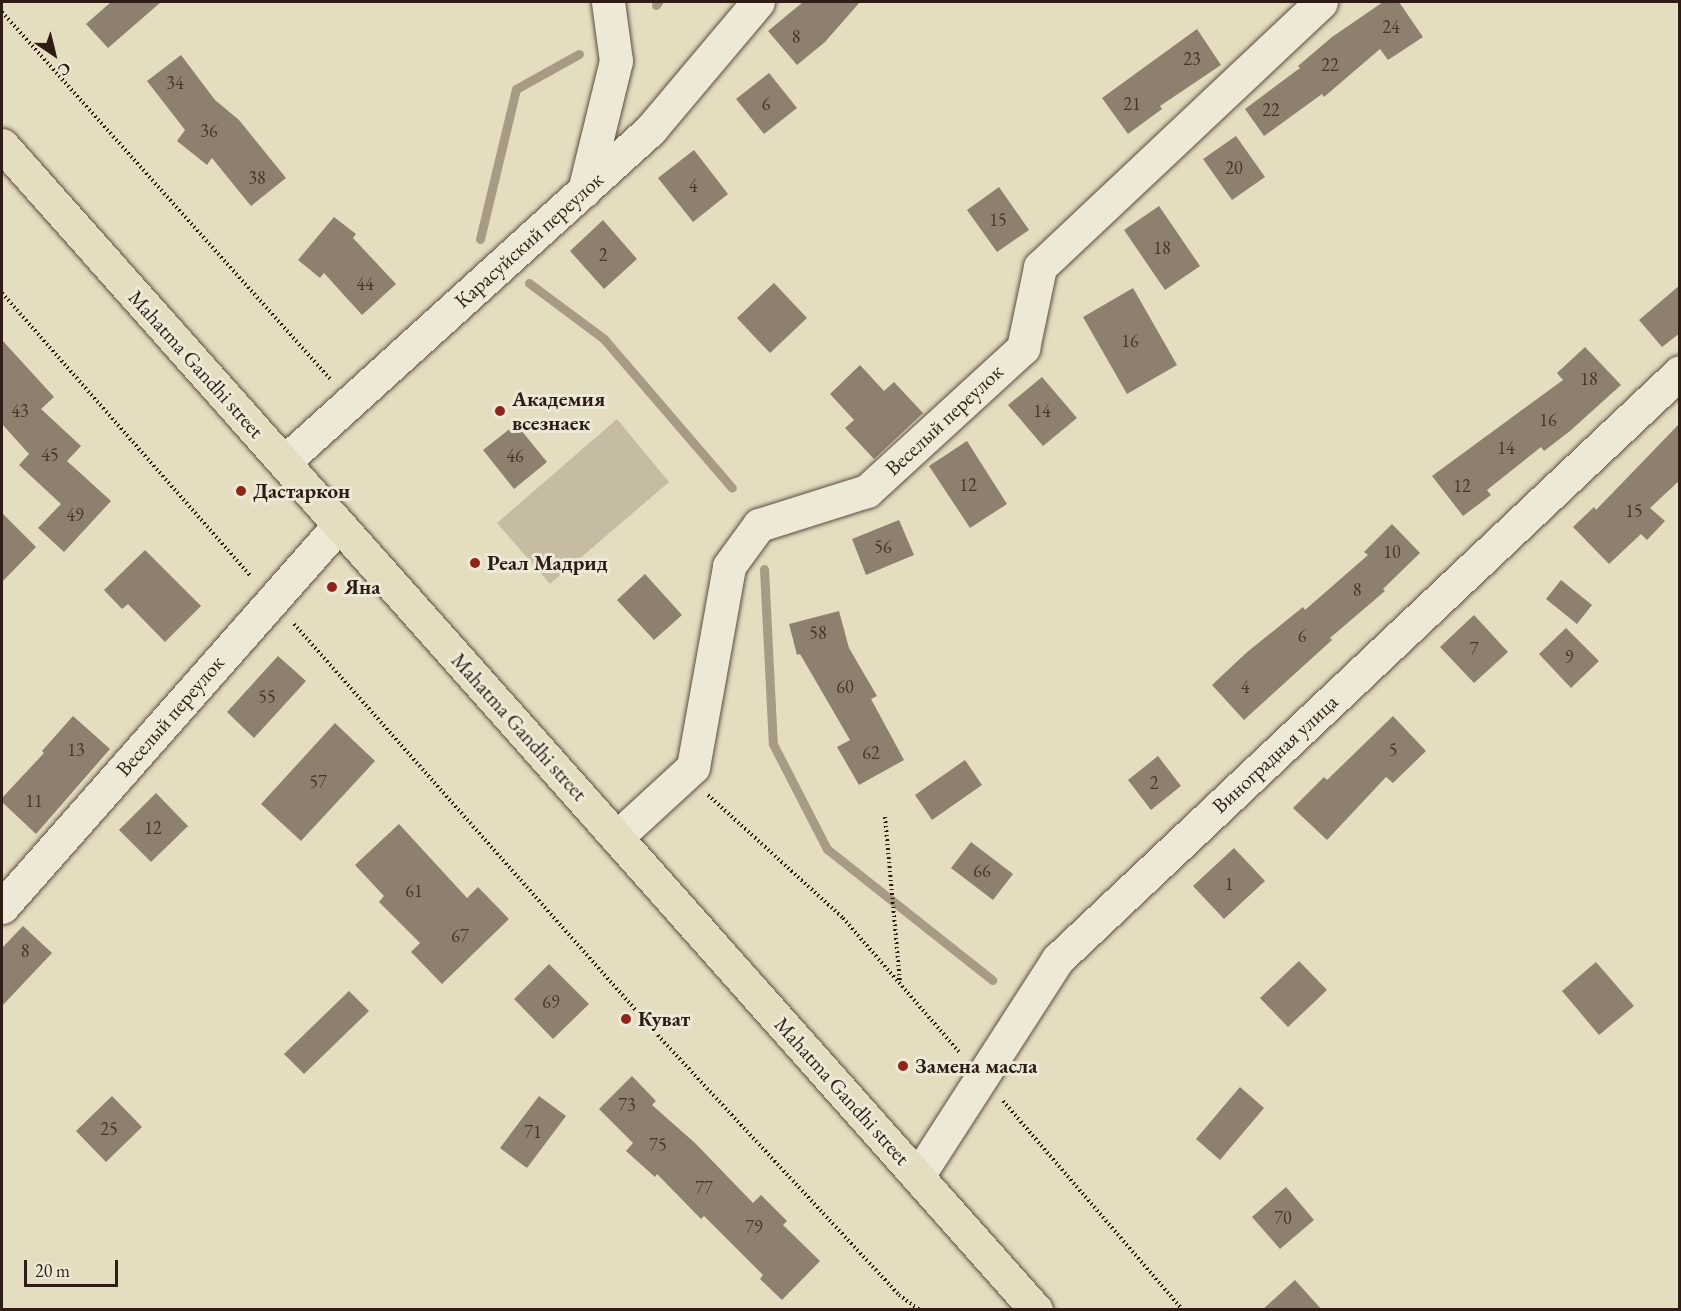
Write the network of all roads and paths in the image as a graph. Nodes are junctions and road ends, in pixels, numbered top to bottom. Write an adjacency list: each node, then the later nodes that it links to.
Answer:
1 (608, 2): 6 (street)
2 (758, 2): 6 (street, Карасуйский переулок)
3 (1321, 2): 13 (street, Веселый переулок)
4 (2, 12): 9 (path)
5 (2, 145): 10 (main road, Mahatma Gandhi street)
6 (584, 191): 9 (street, Карасуйский переулок)
7 (2, 293): 12 (path)
8 (1680, 372): 18 (street, Виноградная улица)
9 (351, 402): 10 (street, Карасуйский переулок)
10 (284, 462): 11 (main road, Mahatma Gandhi street)
11 (339, 525): 12 (street, Веселый переулок); 15 (main road, Mahatma Gandhi street)
12 (272, 600): 16 (street, Веселый переулок); 20 (path)
13 (685, 774): 15 (street, Веселый переулок); 17 (path)
14 (885, 817): 17 (path)
15 (616, 837): 19 (main road, Mahatma Gandhi street)
16 (2, 907)
17 (900, 984): 18 (path)
18 (982, 1077): 19 (street, Виноградная улица); 22 (path)
19 (918, 1176): 21 (main road, Mahatma Gandhi street)
20 (920, 1310)
21 (1036, 1310)
22 (1183, 1310)

